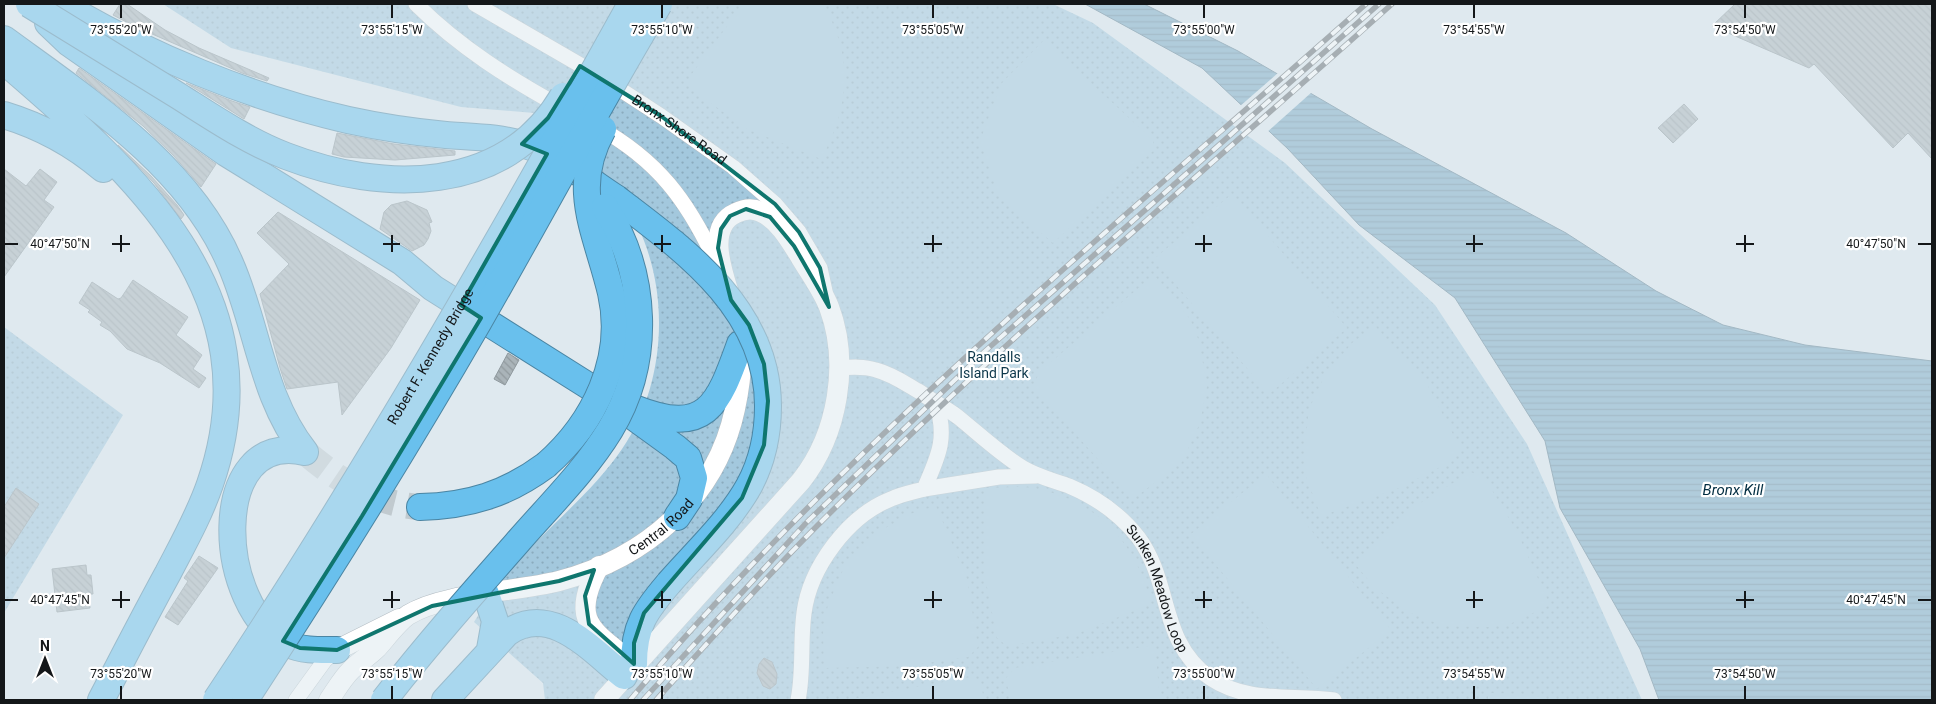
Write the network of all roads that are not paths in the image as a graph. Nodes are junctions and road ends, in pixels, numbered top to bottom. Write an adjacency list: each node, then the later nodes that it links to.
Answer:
1 (28, 4): 5 (highway, bridge); 12 (highway, bridge)
2 (61, 4): 13 (highway)
3 (417, 4): 15 (street)
4 (475, 4): 16 (street, Bronx Shore Road)
5 (614, 4)
6 (631, 4): 32 (highway, Robert F. Kennedy Bridge, bridge)
7 (660, 4): 23 (highway, bridge); 33 (highway, Robert F. Kennedy Bridge, bridge)
8 (4, 24): 12 (highway)
9 (4, 39): 29 (highway)
10 (4, 61): 14 (highway)
11 (4, 115): 14 (highway)
12 (274, 190): 19 (highway)
13 (610, 202): 30 (highway, bridge); 36 (highway, bridge)
14 (178, 238): 31 (highway)
15 (726, 284): 16 (street, Central Road); 17 (street, Central Road)
16 (829, 307): 18 (street)
17 (740, 344): 19 (highway); 24 (street, Central Road)
18 (839, 368): 20 (street, Sunken Meadow Loop); 30 (street)
19 (606, 397): 24 (highway)
20 (936, 403): 21 (street, Sunken Meadow Loop); 22 (street)
21 (1038, 476): 22 (street, Sunken Meadow Loop); 40 (street, Sunken Meadow Loop)
22 (924, 490): 39 (street, Sunken Meadow Loop)
23 (420, 507)
24 (677, 518): 25 (street, Central Road)
25 (599, 566): 26 (street, Central Road); 30 (street)
26 (486, 594): 27 (street, Central Road); 28 (highway)
27 (408, 615): 29 (street, Central Road); 35 (street, Central Road)
28 (490, 649): 30 (highway); 37 (highway)
29 (337, 650): 34 (street, Central Road)
30 (629, 670): 38 (street)
31 (101, 700)
32 (216, 700)
33 (245, 700)
34 (296, 700)
35 (328, 700)
36 (384, 700)
37 (445, 700)
38 (604, 700)
39 (798, 700)
40 (1334, 700)

